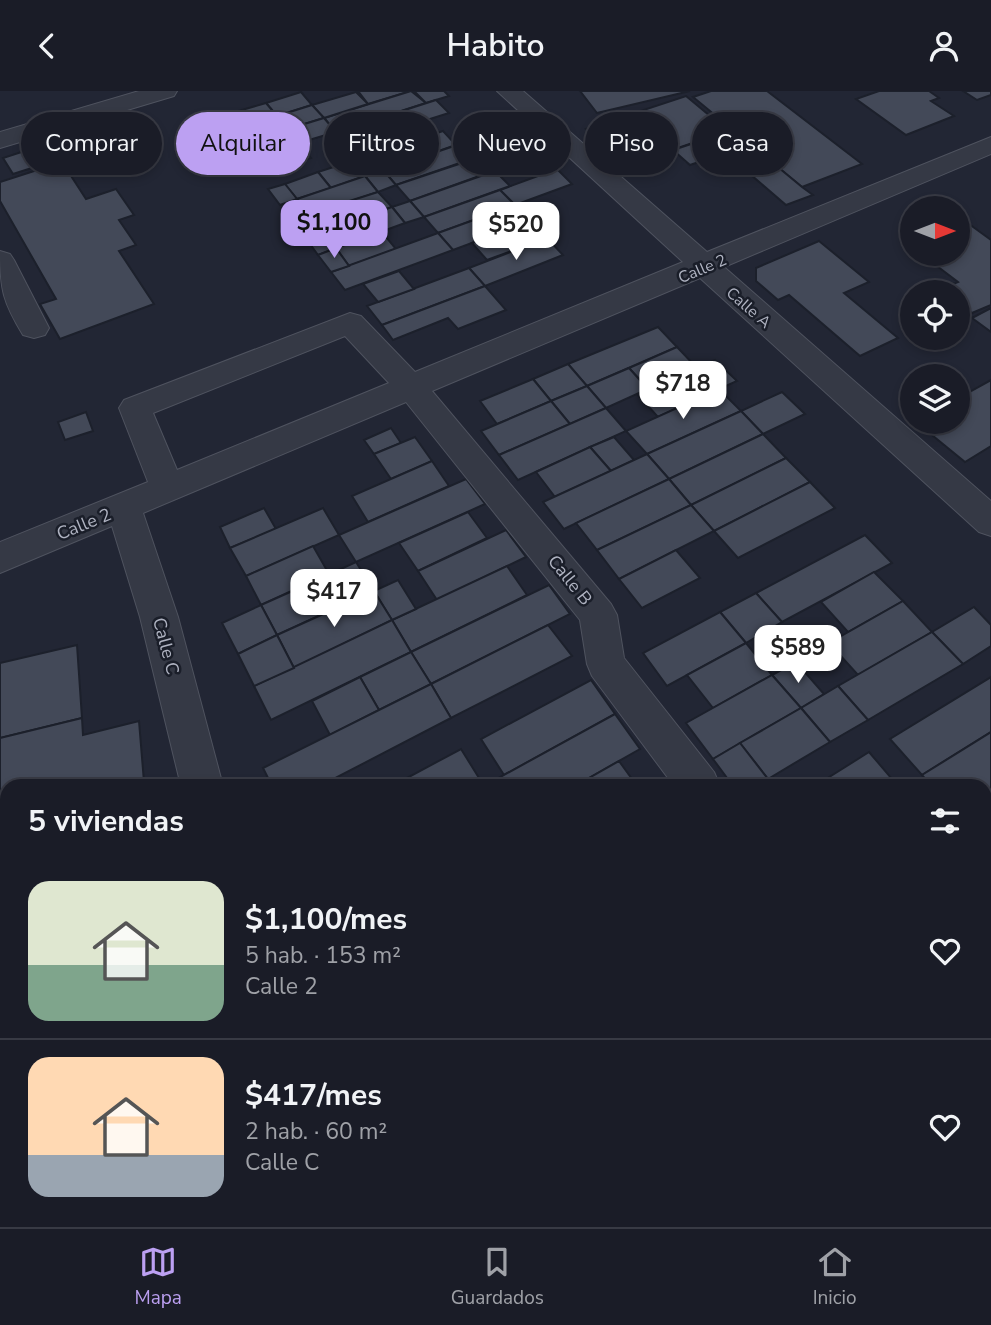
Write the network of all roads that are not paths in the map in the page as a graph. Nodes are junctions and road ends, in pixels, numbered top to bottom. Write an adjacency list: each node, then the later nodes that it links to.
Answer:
1 (165, 91): 3 (street)
2 (509, 91): 10 (street, Calle A)
3 (93, 112)
4 (0, 114): 5 (street)
5 (21, 116)
6 (21, 134): 7 (street)
7 (0, 140)
8 (991, 145): 10 (street, Calle 2)
9 (0, 260): 11 (street)
10 (703, 267): 12 (street, Calle 2); 15 (street, Calle A)
11 (34, 328)
12 (412, 388): 13 (street, Calle 2); 13 (street); 18 (street, Calle B)
13 (168, 489): 14 (street, Calle 2)
14 (124, 507): 16 (street, Calle 2); 17 (street, Calle C)
15 (991, 523)
16 (0, 558)
17 (200, 779)
18 (694, 779)

